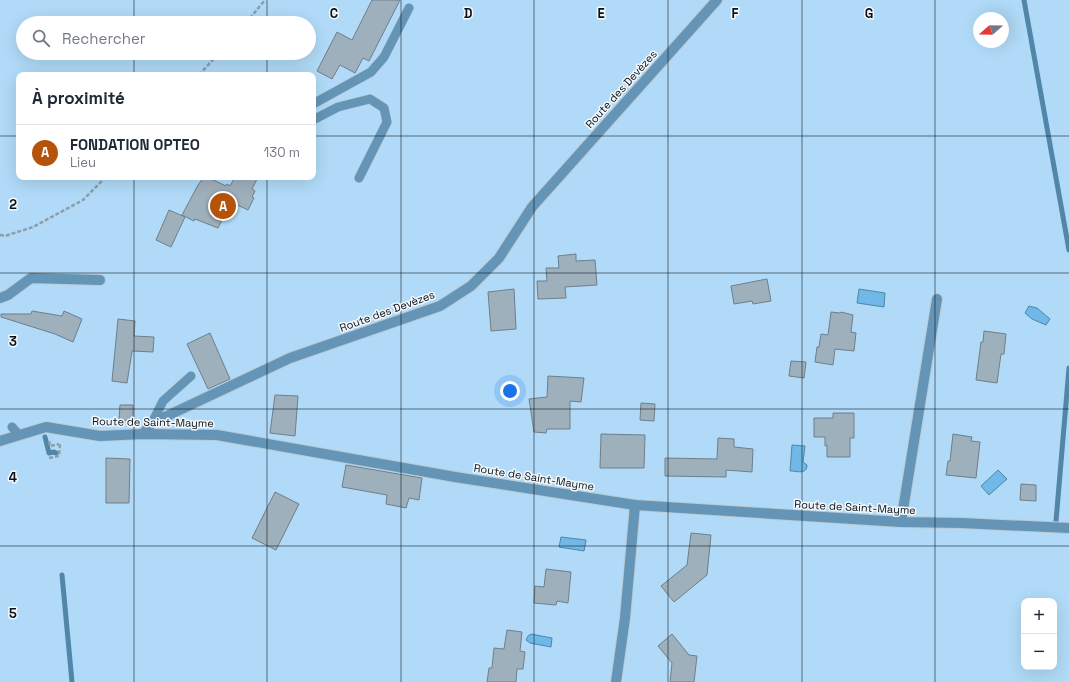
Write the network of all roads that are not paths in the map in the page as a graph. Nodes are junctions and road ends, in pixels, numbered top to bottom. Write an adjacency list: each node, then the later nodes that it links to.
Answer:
1 (717, 0): 10 (street, Route des Devèzes)
2 (409, 8): 3 (lane)
3 (316, 102)
4 (316, 118): 5 (lane)
5 (359, 178)
6 (100, 280): 7 (street)
7 (0, 298)
8 (937, 299): 16 (street)
9 (191, 376): 10 (lane)
10 (152, 423): 12 (street, Route des Devèzes)
11 (12, 427): 13 (lane)
12 (143, 434): 13 (street, Route de Saint-Mayme); 15 (street, Route de Saint-Mayme)
13 (19, 436): 14 (street, Route de Saint-Mayme)
14 (0, 441)
15 (635, 505): 16 (street, Route de Saint-Mayme); 18 (street)
16 (901, 522): 17 (street, Route de Saint-Mayme)
17 (1069, 528)
18 (616, 682)

